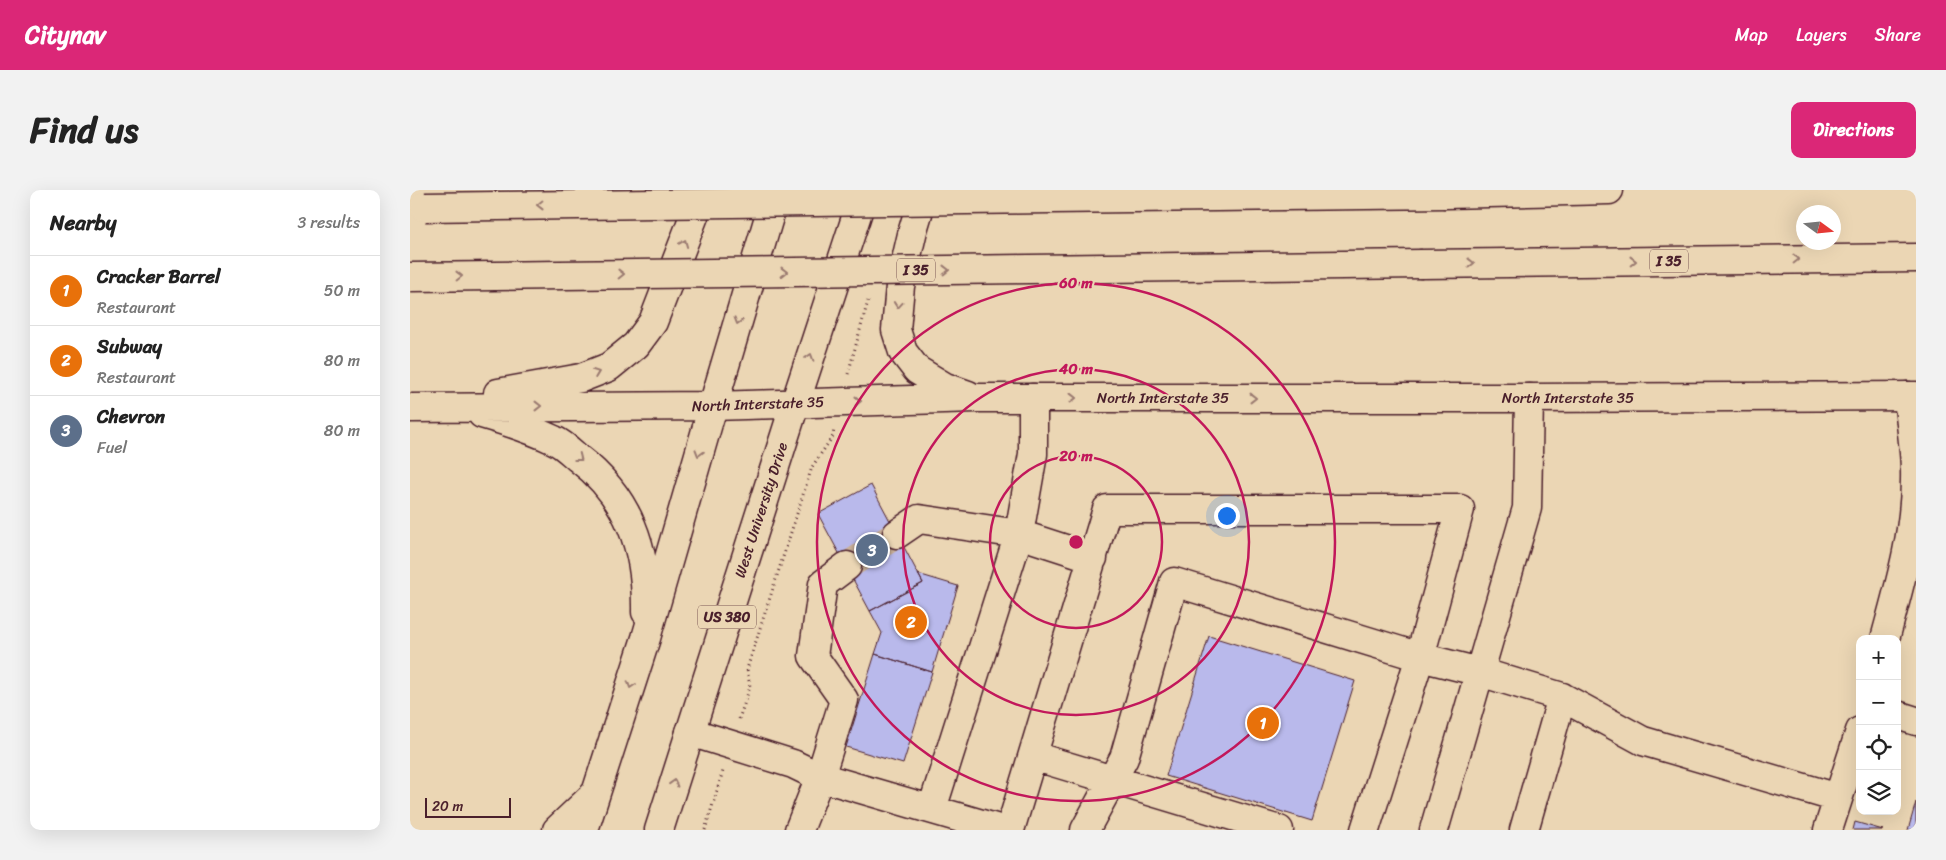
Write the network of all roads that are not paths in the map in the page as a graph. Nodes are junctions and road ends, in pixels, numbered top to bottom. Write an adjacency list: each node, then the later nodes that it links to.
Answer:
1 (704, 190): 14 (main road, one-way to 1)
2 (777, 190): 15 (main road, one-way to 15)
3 (865, 190): 13 (main road, West University Drive / US 380, one-way to 3)
4 (925, 190): 10 (main road, one-way to 10)
5 (1609, 190): 6 (main road, one-way to 6, bridge)
6 (417, 207)
7 (1916, 258): 8 (main road, I 35, one-way to 7, bridge)
8 (410, 277)
9 (1912, 396): 12 (main road, North Interstate 35); 21 (main road)
10 (976, 398): 11 (main road, North Interstate 35); 13 (main road, North Interstate 35, one-way to 10)
11 (1033, 398): 12 (main road, North Interstate 35, one-way to 12); 18 (main road)
12 (1529, 398): 24 (main road)
13 (795, 404): 15 (main road, North Interstate 35); 28 (main road, West University Drive / US 380)
14 (410, 406): 16 (main road, North Interstate 35)
15 (713, 406): 16 (main road, North Interstate 35, one-way to 15); 22 (main road, one-way to 22)
16 (454, 407): 22 (main road, one-way to 22)
17 (897, 534): 18 (main road)
18 (1018, 534): 19 (main road); 35 (main road)
19 (1093, 558): 23 (main road); 30 (main road)
20 (847, 566): 31 (main road)
21 (1887, 635)
22 (646, 638): 33 (main road, one-way to 33)
23 (1420, 657): 24 (main road); 32 (main road); 44 (main road)
24 (1480, 672): 25 (main road); 45 (main road)
25 (1562, 697): 34 (main road); 46 (main road)
26 (1901, 716): 27 (main road)
27 (1916, 721)
28 (690, 732): 31 (main road); 38 (main road, West University Drive / US 380, one-way to 28)
29 (1856, 743): 34 (main road)
30 (1033, 756): 32 (main road); 41 (main road)
31 (820, 777): 35 (main road); 39 (main road)
32 (1113, 779): 42 (main road); 43 (main road)
33 (595, 794): 36 (main road); 37 (main road)
34 (1838, 798): 47 (main road)
35 (932, 809): 40 (main road)
36 (556, 830)
37 (584, 830)
38 (659, 830)
39 (799, 830)
40 (1002, 830)
41 (1010, 830)
42 (1085, 830)
43 (1279, 830)
44 (1365, 830)
45 (1434, 830)
46 (1524, 830)
47 (1828, 830)

